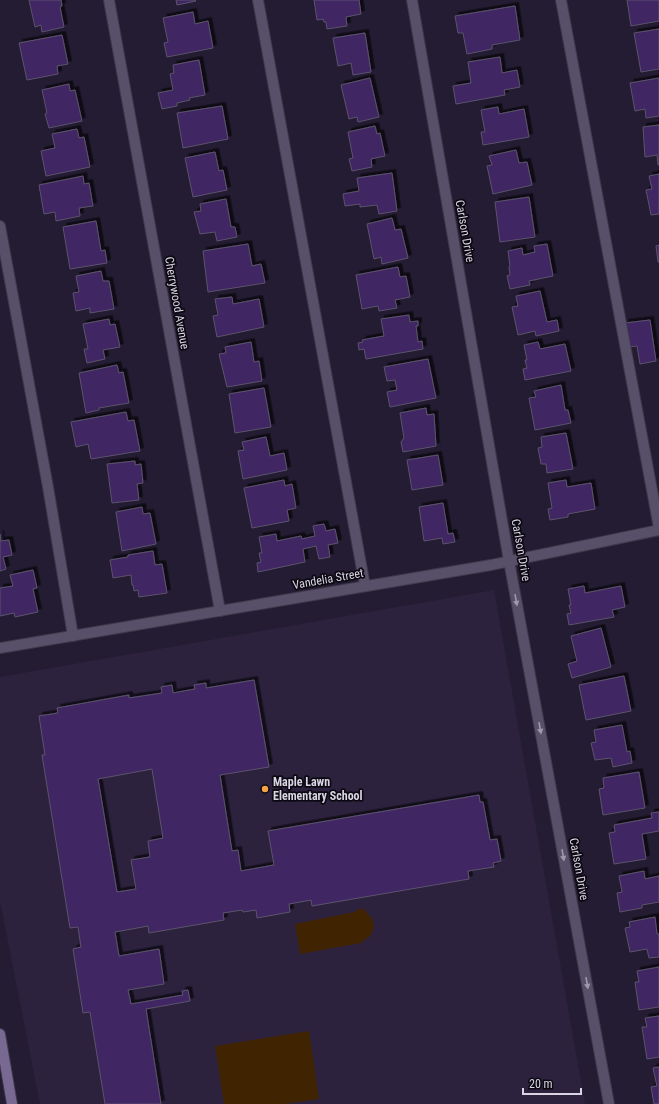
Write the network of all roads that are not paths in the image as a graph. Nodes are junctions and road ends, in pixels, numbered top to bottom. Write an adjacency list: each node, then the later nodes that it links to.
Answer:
1 (109, 0): 9 (street, Cherrywood Avenue)
2 (258, 0): 8 (street)
3 (412, 0): 7 (street, Carlson Drive)
4 (561, 0): 6 (street)
5 (0, 226): 10 (street)
6 (659, 529): 7 (street, Vandelia Street)
7 (509, 561): 8 (street, Vandelia Street); 15 (street, Carlson Drive, one-way to 15)
8 (365, 586): 9 (street, Vandelia Street)
9 (220, 611): 10 (street, Vandelia Street)
10 (73, 636): 11 (street, Vandelia Street)
11 (0, 648)
12 (0, 1034): 13 (main road)
13 (2, 1052): 14 (main road)
14 (12, 1104)
15 (609, 1104)

